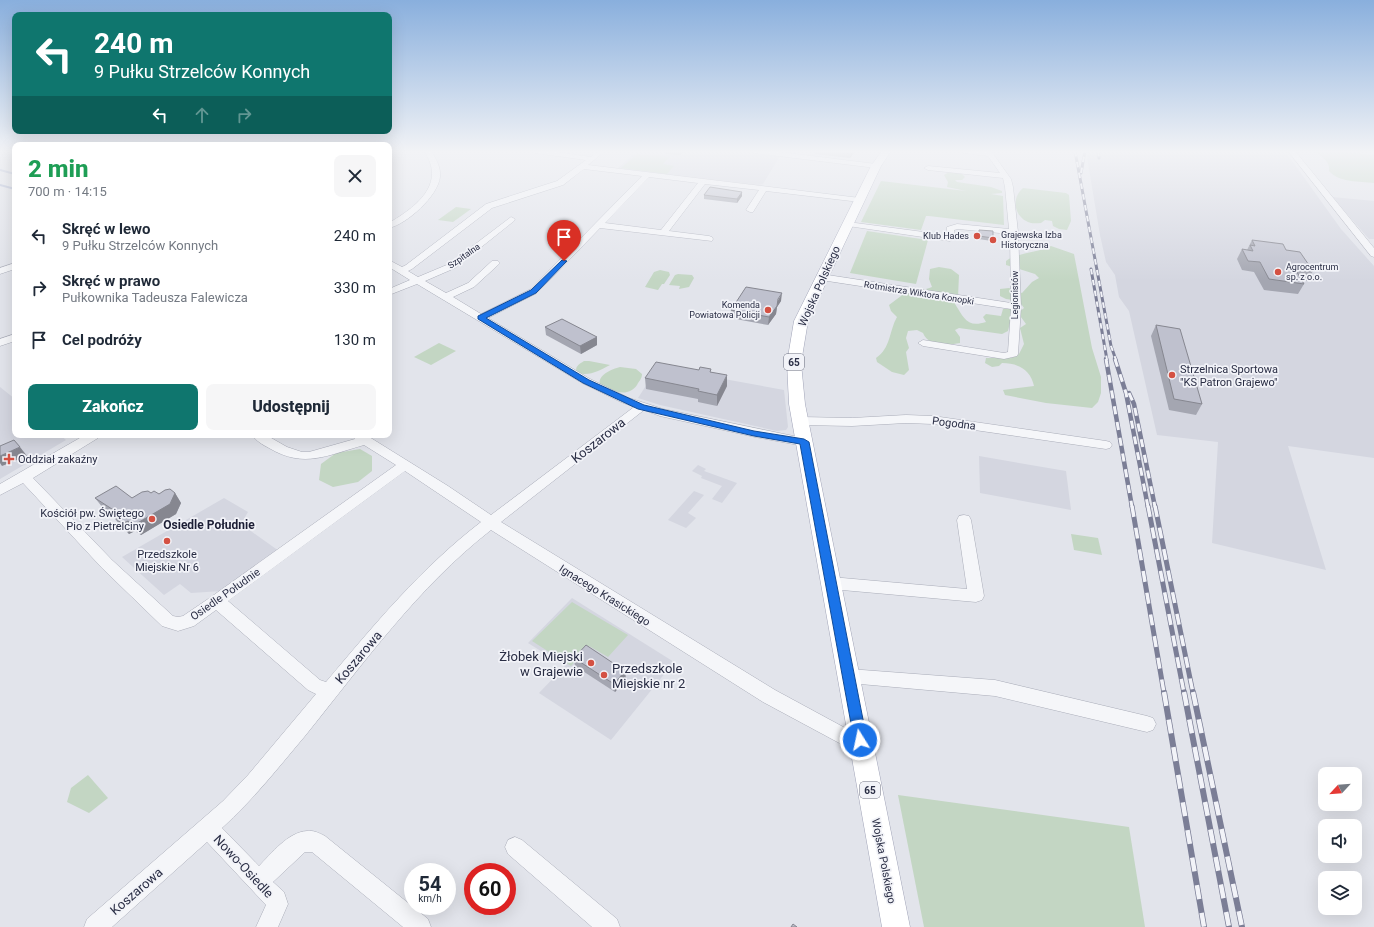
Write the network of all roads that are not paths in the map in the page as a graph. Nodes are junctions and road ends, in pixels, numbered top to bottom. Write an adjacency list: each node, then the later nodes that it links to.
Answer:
1 (428, 194): 13 (street)
2 (525, 194): 25 (street)
3 (629, 194): 15 (street)
4 (693, 194): 17 (street)
5 (760, 194): 11 (street)
6 (814, 194): 10 (street)
7 (863, 194): 10 (main road, Wojska Polskiego / 65)
8 (1011, 194): 16 (street, Legionistów)
9 (1326, 194): 19 (street)
10 (860, 200): 14 (main road, Wojska Polskiego / 65)
11 (750, 210)
12 (511, 220): 28 (street, Szpitalna)
13 (392, 224)
14 (848, 224): 16 (street); 27 (main road, Wojska Polskiego / 65)
15 (599, 225): 17 (street); 32 (street)
16 (1014, 232): 31 (street, Legionistów)
17 (663, 233): 18 (street)
18 (709, 239)
19 (1363, 241): 20 (street); 21 (street)
20 (1374, 241)
21 (1374, 254)
22 (496, 263): 30 (street)
23 (392, 265): 25 (street)
24 (12, 267): 26 (street)
25 (401, 270): 28 (street)
26 (0, 271)
27 (821, 278): 31 (street, Rotmistrza Wiktora Konopki); 37 (main road, Wojska Polskiego / 65)
28 (419, 280): 29 (street, Szpitalna); 30 (street)
29 (392, 291)
30 (446, 297): 32 (street)
31 (1016, 308): 35 (street, Legionistów)
32 (480, 318): 36 (street)
33 (12, 339): 34 (street)
34 (0, 343)
35 (923, 343)
36 (641, 407): 41 (street); 47 (street, Koszarowa)
37 (800, 421): 41 (main road, Wojska Polskiego / 65); 42 (street, Pogodna)
38 (89, 438): 44 (street)
39 (263, 438): 40 (street)
40 (362, 438): 43 (street, Ignacego Krasickiego)
41 (804, 442): 48 (main road, Wojska Polskiego / 65)
42 (1106, 446)
43 (405, 465): 47 (street, Ignacego Krasickiego); 49 (street, Osiedle Południe)
44 (24, 477): 45 (street); 49 (street, Osiedle Południe)
45 (0, 490)
46 (964, 520): 48 (street)
47 (491, 523): 51 (street, Koszarowa); 53 (street, Ignacego Krasickiego)
48 (831, 583): 50 (main road, Wojska Polskiego / 65)
49 (217, 601): 51 (street)
50 (849, 676): 52 (street); 53 (main road, Wojska Polskiego / 65)
51 (329, 692): 54 (street, Koszarowa)
52 (1147, 724)
53 (860, 740): 61 (main road, Wojska Polskiego / 65)
54 (208, 828): 56 (street, Nowo-Osiedle); 57 (street, Koszarowa)
55 (514, 847): 60 (street)
56 (259, 881): 58 (street, Nowo-Osiedle); 59 (street)
57 (95, 927)
58 (267, 927)
59 (420, 927)
60 (609, 927)
61 (896, 927)

